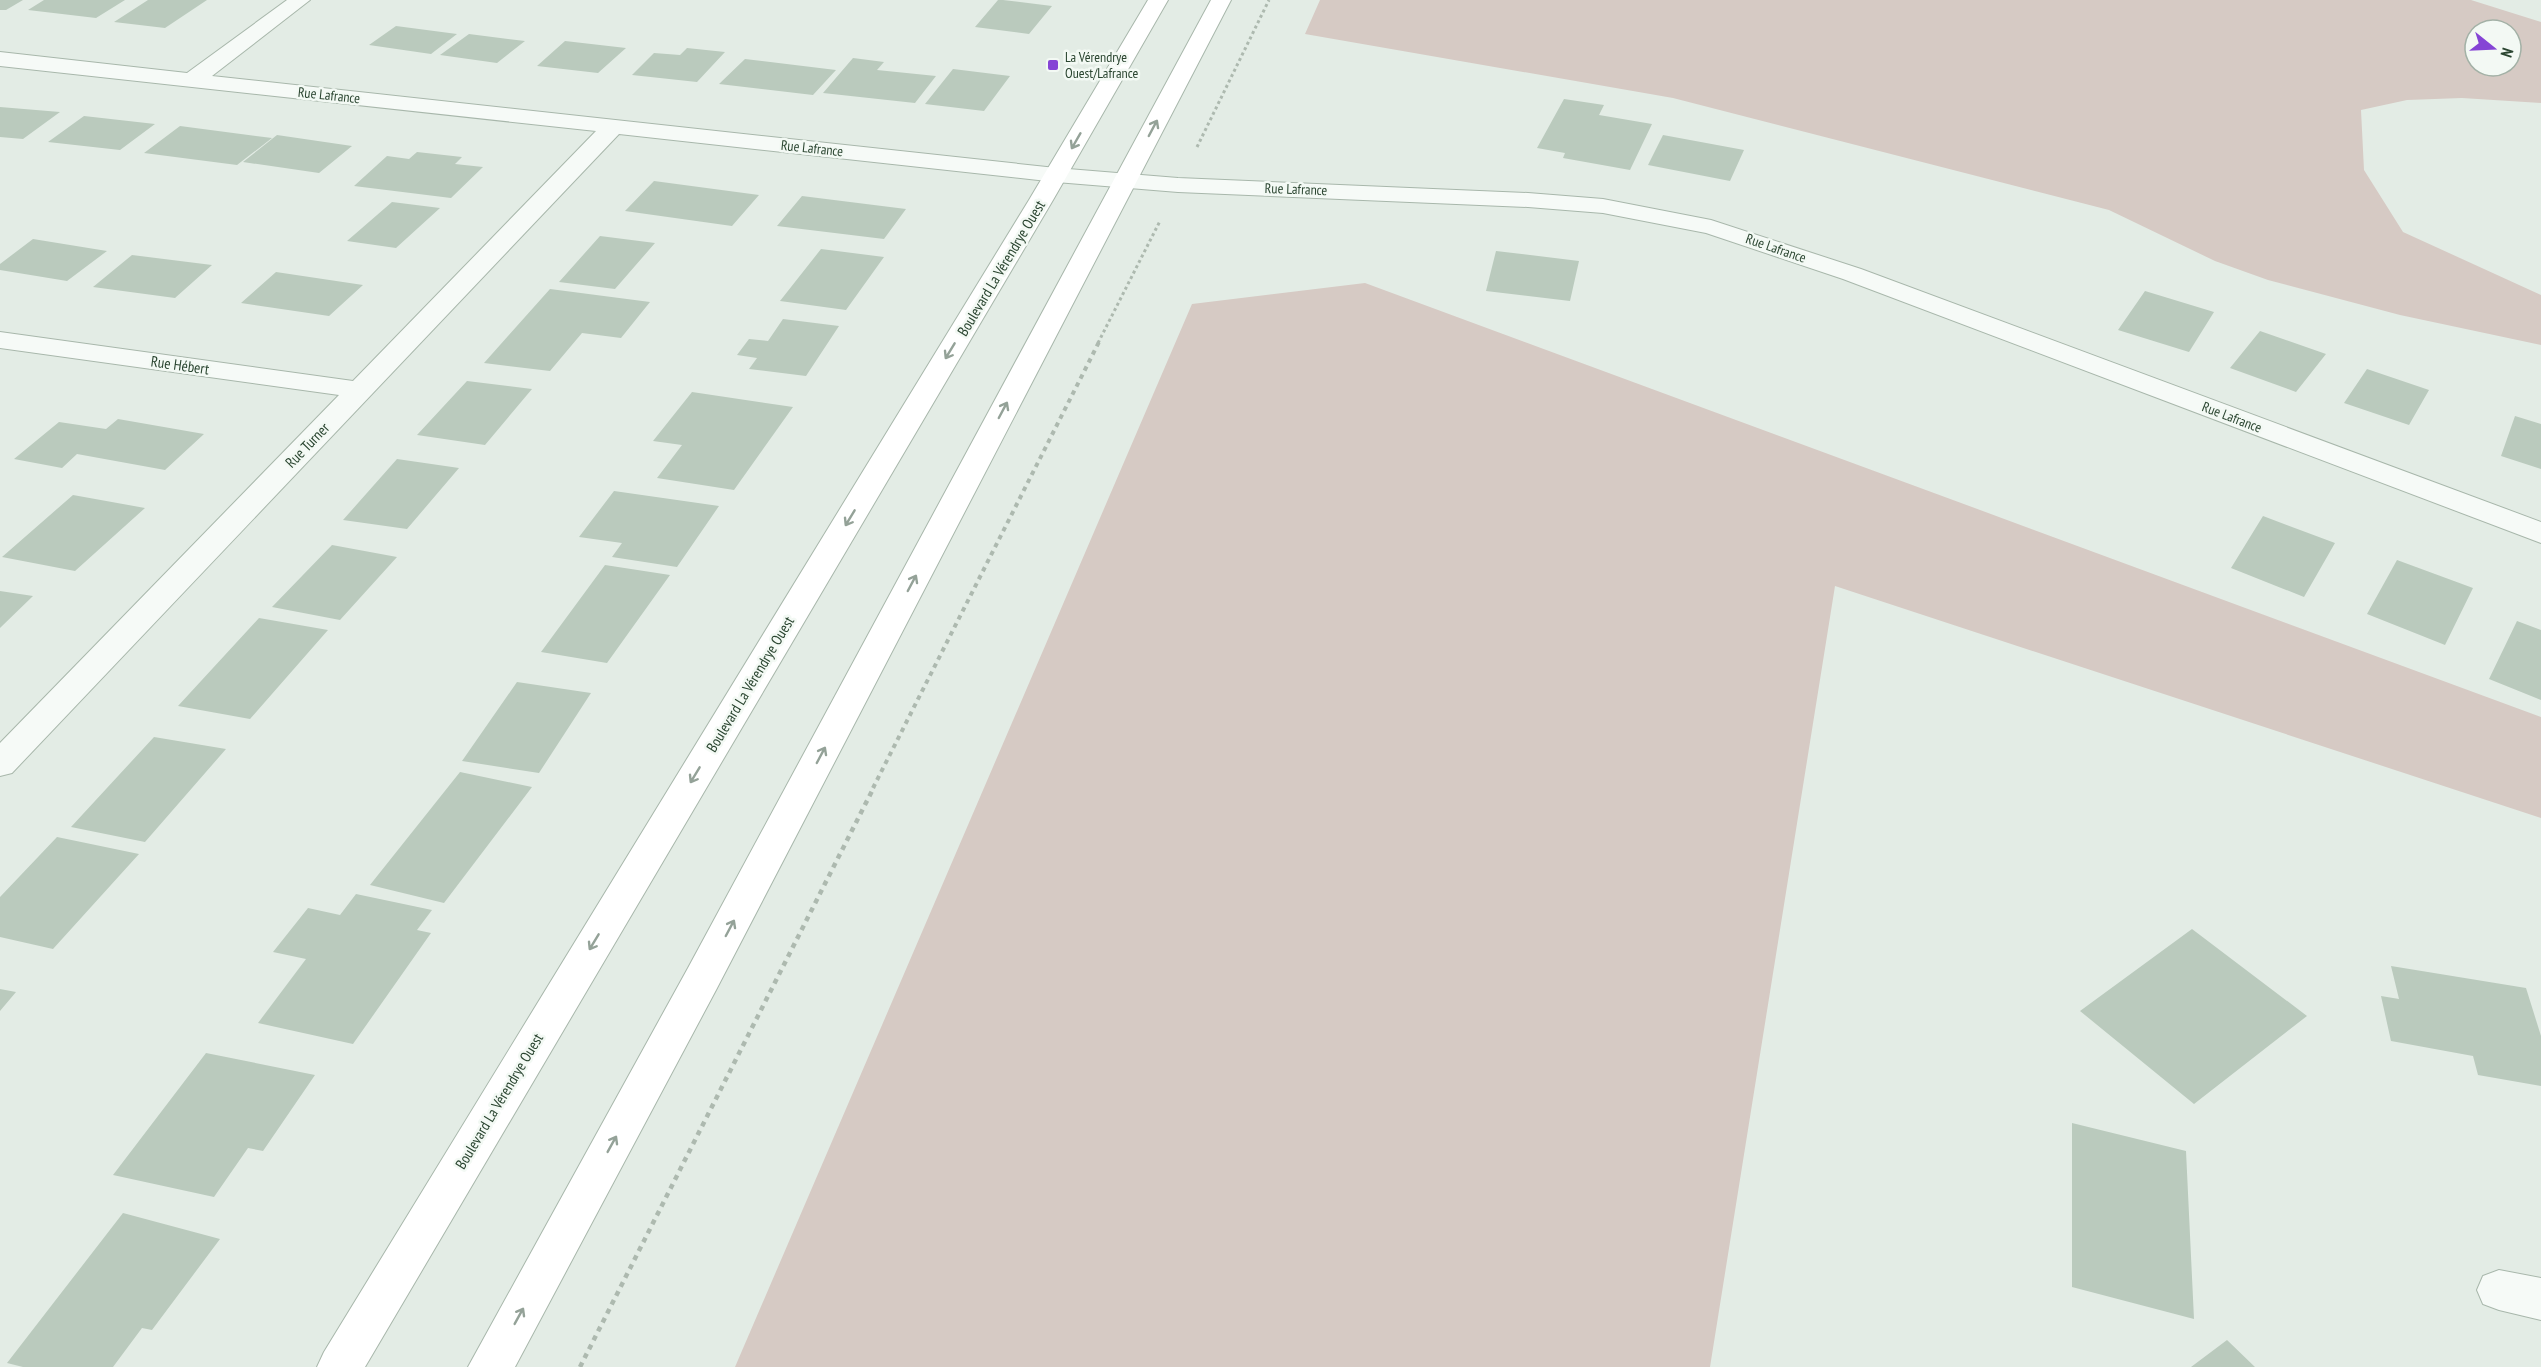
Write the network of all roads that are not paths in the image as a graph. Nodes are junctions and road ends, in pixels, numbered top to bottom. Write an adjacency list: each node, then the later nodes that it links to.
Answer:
1 (300, 0): 5 (street)
2 (1158, 0): 7 (main road, Boulevard La Vérendrye Ouest, one-way to 7)
3 (1221, 0): 8 (main road, one-way to 3)
4 (0, 59): 5 (street, Rue Lafrance)
5 (192, 80): 6 (street, Rue Lafrance)
6 (613, 127): 7 (street, Rue Lafrance); 10 (street, Rue Turner)
7 (1056, 175): 8 (street, Rue Lafrance); 15 (main road, Boulevard La Vérendrye Ouest, one-way to 15)
8 (1125, 180): 11 (street, Rue Lafrance); 16 (main road, one-way to 8)
9 (0, 340): 10 (street, Rue Hébert)
10 (360, 390): 12 (street, Rue Turner)
11 (2541, 533)
12 (0, 764)
13 (2499, 1290): 14 (street)
14 (2541, 1299)
15 (340, 1367)
16 (491, 1367)

